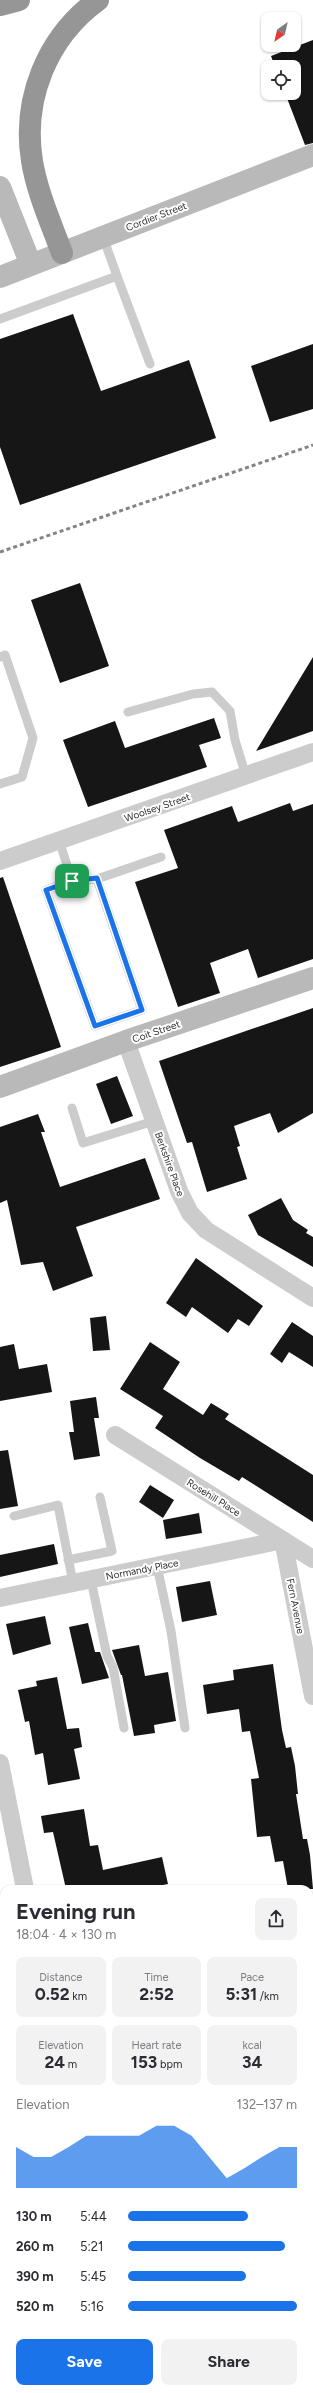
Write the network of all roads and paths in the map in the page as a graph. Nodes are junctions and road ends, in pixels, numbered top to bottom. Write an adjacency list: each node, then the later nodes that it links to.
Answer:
1 (18, 0): 3 (highway)
2 (98, 0): 7 (highway)
3 (0, 5)
4 (313, 156): 6 (main road, Cordier Street)
5 (0, 188): 8 (main road)
6 (103, 237): 7 (main road, Cordier Street); 9 (lane)
7 (62, 253): 8 (main road, Cordier Street)
8 (30, 266): 10 (main road, Cordier Street)
9 (117, 276): 11 (lane); 12 (lane)
10 (0, 277)
11 (0, 319)
12 (150, 364)
13 (0, 657): 17 (lane)
14 (128, 712): 16 (lane)
15 (313, 752): 16 (street, Woolsey Street)
16 (246, 776): 18 (street, Woolsey Street)
17 (0, 784)
18 (58, 840): 20 (street, Woolsey Street); 22 (lane)
19 (161, 857): 21 (lane)
20 (0, 861)
21 (97, 878): 22 (lane); 22 (lane)
22 (72, 881)
23 (313, 978): 24 (main road, Coit Street)
24 (126, 1041): 25 (main road, Coit Street); 27 (street, Berkshire Place)
25 (0, 1088)
26 (72, 1108): 27 (lane)
27 (154, 1121): 28 (street, Berkshire Place)
28 (313, 1298)
29 (115, 1436): 32 (street, Rosehill Place)
30 (100, 1498): 34 (lane)
31 (14, 1516): 34 (lane)
32 (283, 1540): 33 (street, Rosehill Place); 35 (street, Normandy Place); 39 (street, Fern Avenue)
33 (313, 1559)
34 (68, 1560): 37 (lane)
35 (157, 1566): 36 (street, Normandy Place); 41 (lane)
36 (91, 1580): 37 (street, Normandy Place); 40 (lane)
37 (73, 1583): 38 (street, Normandy Place)
38 (0, 1598)
39 (313, 1696)
40 (124, 1728)
41 (185, 1728)
42 (0, 1763): 43 (street)
43 (24, 1885)

